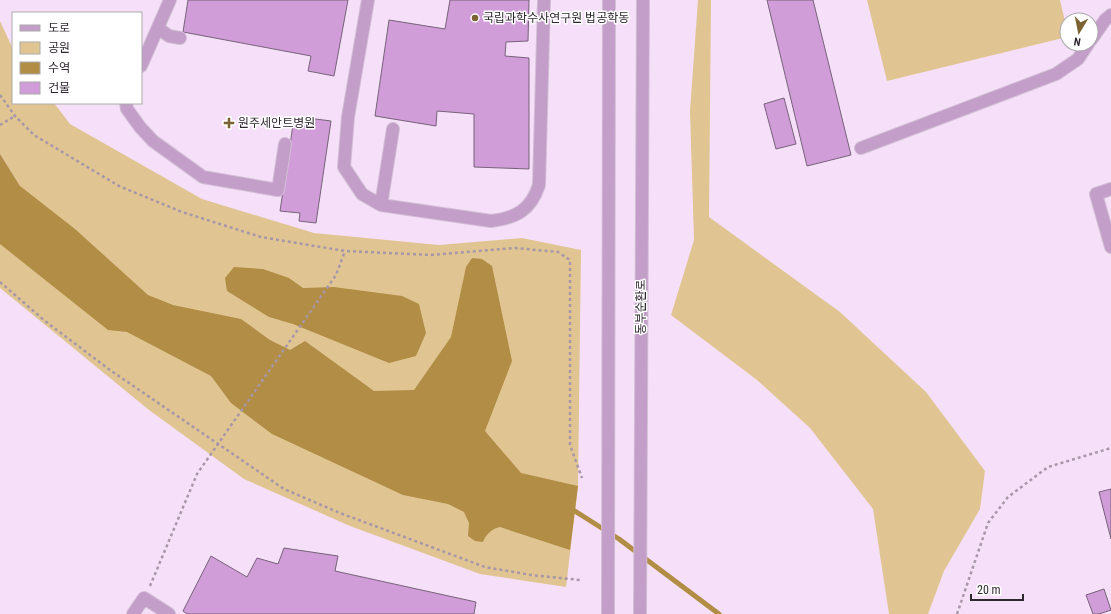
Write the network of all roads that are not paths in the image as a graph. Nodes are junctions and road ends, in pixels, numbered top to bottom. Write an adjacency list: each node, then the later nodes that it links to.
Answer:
1 (170, 0): 7 (street)
2 (368, 0): 17 (street)
3 (544, 0): 17 (street)
4 (609, 0): 21 (street)
5 (643, 0): 22 (street, 동부순환로)
6 (1111, 15): 8 (street)
7 (158, 28): 9 (street); 11 (street)
8 (1099, 30)
9 (180, 38)
10 (1083, 52): 15 (street)
11 (142, 64)
12 (126, 104): 14 (street)
13 (393, 130): 17 (street)
14 (285, 144)
15 (861, 148)
16 (1111, 189): 18 (street)
17 (381, 205)
18 (1111, 247)
19 (133, 614): 20 (street)
20 (169, 614)
21 (608, 614)
22 (640, 614)

